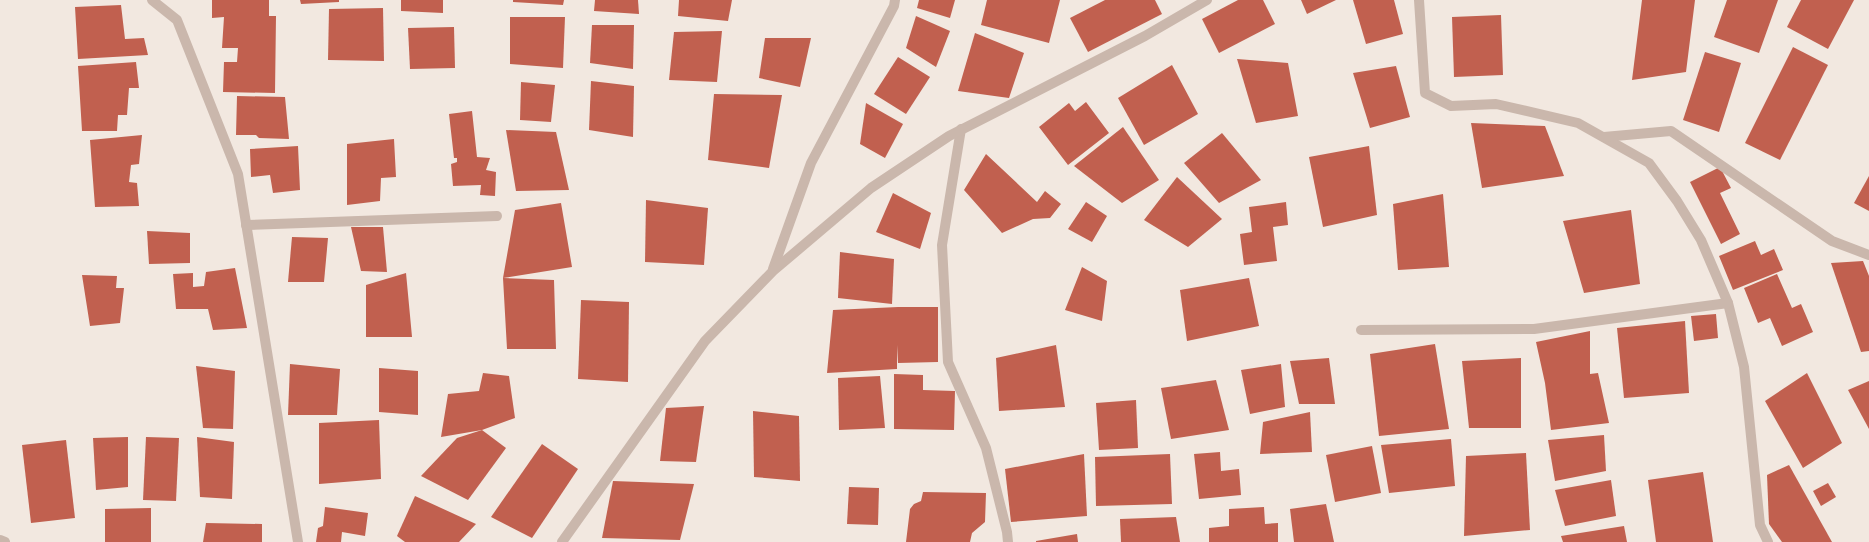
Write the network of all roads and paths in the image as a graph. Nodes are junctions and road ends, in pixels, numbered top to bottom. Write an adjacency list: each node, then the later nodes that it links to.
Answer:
1 (152, 0): 8 (street)
2 (895, 0): 10 (street)
3 (1208, 0): 5 (street)
4 (1419, 0): 6 (street)
5 (961, 130): 10 (street); 17 (street)
6 (1604, 137): 9 (street); 11 (street)
7 (497, 216): 8 (street)
8 (246, 225): 15 (street)
9 (1869, 256)
10 (773, 271): 16 (street)
11 (1728, 303): 12 (street); 18 (street)
12 (1361, 330)
13 (0, 540): 14 (street)
14 (5, 542)
15 (298, 542)
16 (562, 542)
17 (1008, 542)
18 (1768, 542)

